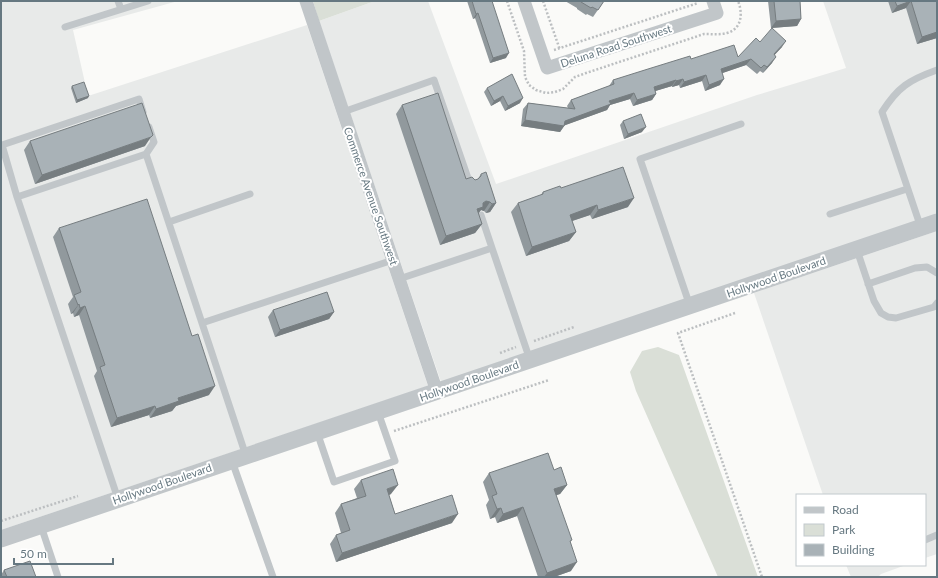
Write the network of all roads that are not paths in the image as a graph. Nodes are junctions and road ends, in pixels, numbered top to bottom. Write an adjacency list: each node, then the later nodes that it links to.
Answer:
1 (118, 1): 6 (lane)
2 (148, 1): 6 (lane)
3 (306, 1): 9 (street, Commerce Avenue Southwest)
4 (524, 1): 5 (street, Deluna Road Southwest)
5 (714, 1)
6 (121, 10): 7 (lane)
7 (65, 27)
8 (937, 70): 13 (lane)
9 (343, 112): 12 (lane); 23 (street, Commerce Avenue Southwest)
10 (741, 124): 28 (lane)
11 (146, 154): 15 (lane); 15 (lane); 18 (lane)
12 (470, 184)
13 (907, 189): 16 (lane); 20 (lane)
14 (250, 194): 18 (lane)
15 (17, 197): 35 (lane)
16 (830, 214)
17 (481, 215): 21 (lane)
18 (169, 222): 29 (lane)
19 (937, 222): 20 (street, Hollywood Boulevard)
20 (921, 228): 22 (street, Hollywood Boulevard)
21 (492, 248): 25 (lane); 30 (lane)
22 (857, 250): 26 (lane); 28 (street, Hollywood Boulevard)
23 (393, 260): 25 (street, Commerce Avenue Southwest); 29 (lane)
24 (937, 273): 26 (lane)
25 (399, 278): 31 (street, Commerce Avenue Southwest)
26 (868, 284): 27 (lane)
27 (937, 303)
28 (690, 306): 30 (street, Hollywood Boulevard)
29 (202, 323): 34 (lane)
30 (530, 360): 31 (street, Hollywood Boulevard)
31 (437, 392): 32 (street, Hollywood Boulevard)
32 (378, 411): 33 (street, Hollywood Boulevard); 33 (lane)
33 (317, 432): 34 (street, Hollywood Boulevard)
34 (239, 458): 35 (street, Hollywood Boulevard); 41 (lane)
35 (118, 499): 36 (street, Hollywood Boulevard)
36 (40, 525): 38 (street, Hollywood Boulevard); 40 (lane)
37 (937, 535): 39 (lane)
38 (2, 536)
39 (926, 540)
40 (58, 577)
41 (273, 577)

